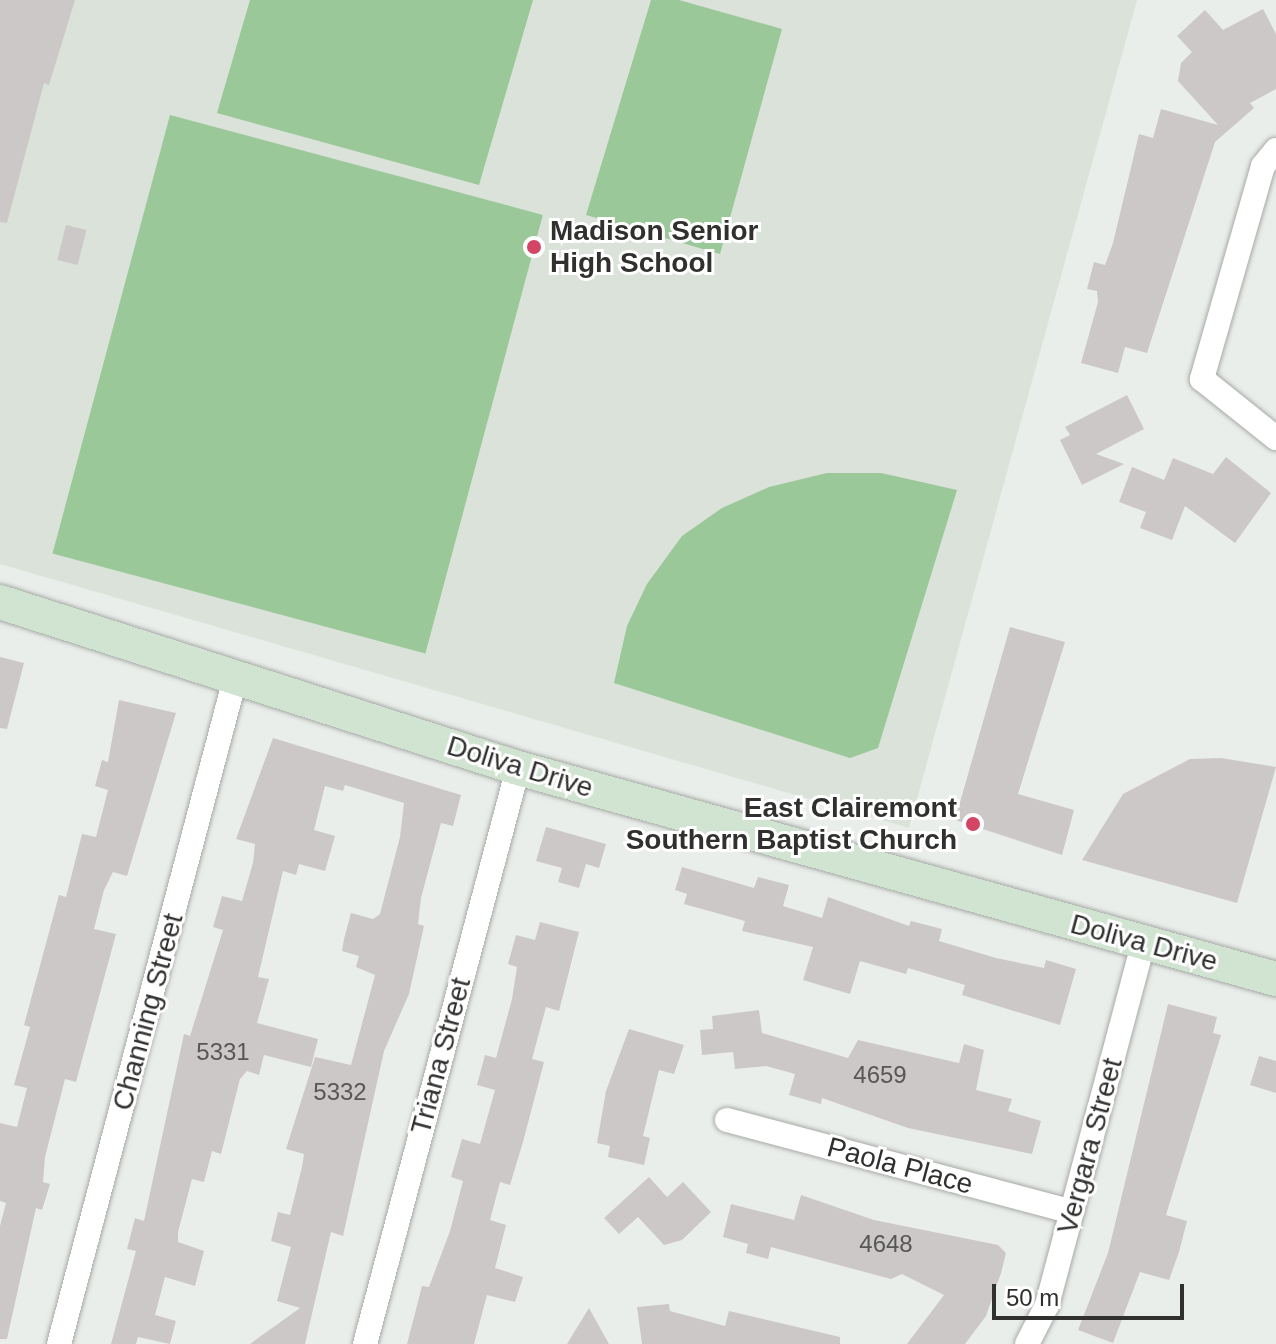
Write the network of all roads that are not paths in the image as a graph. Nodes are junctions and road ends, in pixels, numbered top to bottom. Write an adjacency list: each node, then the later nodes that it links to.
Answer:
1 (1276, 150): 2 (street)
2 (1276, 438)
3 (0, 602): 4 (street, Doliva Drive)
4 (235, 679): 5 (street, Doliva Drive); 10 (street, Channing Street)
5 (518, 768): 6 (street, Doliva Drive); 11 (street, Triana Street)
6 (1143, 944): 7 (street, Doliva Drive); 9 (street, Vergara Street)
7 (1276, 979)
8 (727, 1120): 9 (street, Paola Place)
9 (1072, 1212): 12 (street, Vergara Street)
10 (59, 1344)
11 (365, 1344)
12 (1027, 1344)

